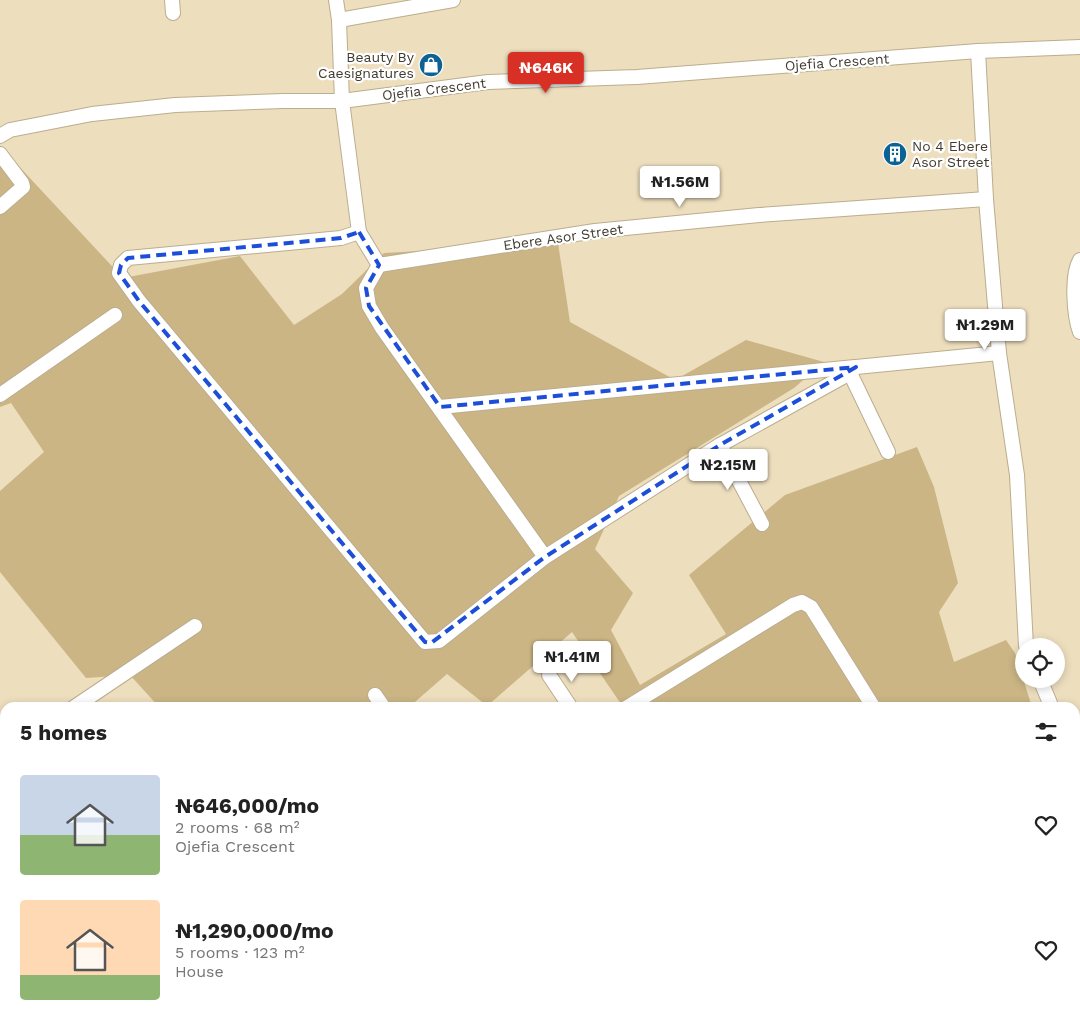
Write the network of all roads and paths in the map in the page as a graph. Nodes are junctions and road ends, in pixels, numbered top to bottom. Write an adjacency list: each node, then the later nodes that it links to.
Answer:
1 (336, 0): 3 (street)
2 (453, 0): 3 (street)
3 (339, 20): 6 (street)
4 (1080, 47): 5 (street, Ojefia Crescent)
5 (978, 52): 6 (street, Ojefia Crescent); 9 (street)
6 (342, 101): 7 (street, Ojefia Crescent); 11 (street)
7 (2, 135)
8 (0, 154): 10 (street)
9 (986, 199): 13 (street, Ebere Asor Street); 16 (street)
10 (0, 207)
11 (359, 232): 13 (street); 23 (street)
12 (1080, 260): 15 (street)
13 (380, 265): 19 (street)
14 (115, 315): 18 (street)
15 (1080, 332)
16 (999, 354): 17 (street); 25 (street)
17 (853, 370): 19 (street); 20 (street); 21 (street)
18 (0, 395)
19 (440, 407): 23 (street)
20 (720, 445): 22 (street); 23 (street)
21 (888, 452)
22 (762, 524)
23 (545, 557)
24 (195, 626): 29 (street)
25 (1026, 638)
26 (549, 675): 31 (street)
27 (1044, 688): 34 (street)
28 (375, 695): 30 (street)
29 (82, 702)
30 (380, 702)
31 (567, 702)
32 (636, 702): 33 (street)
33 (870, 702)
34 (1050, 702)

